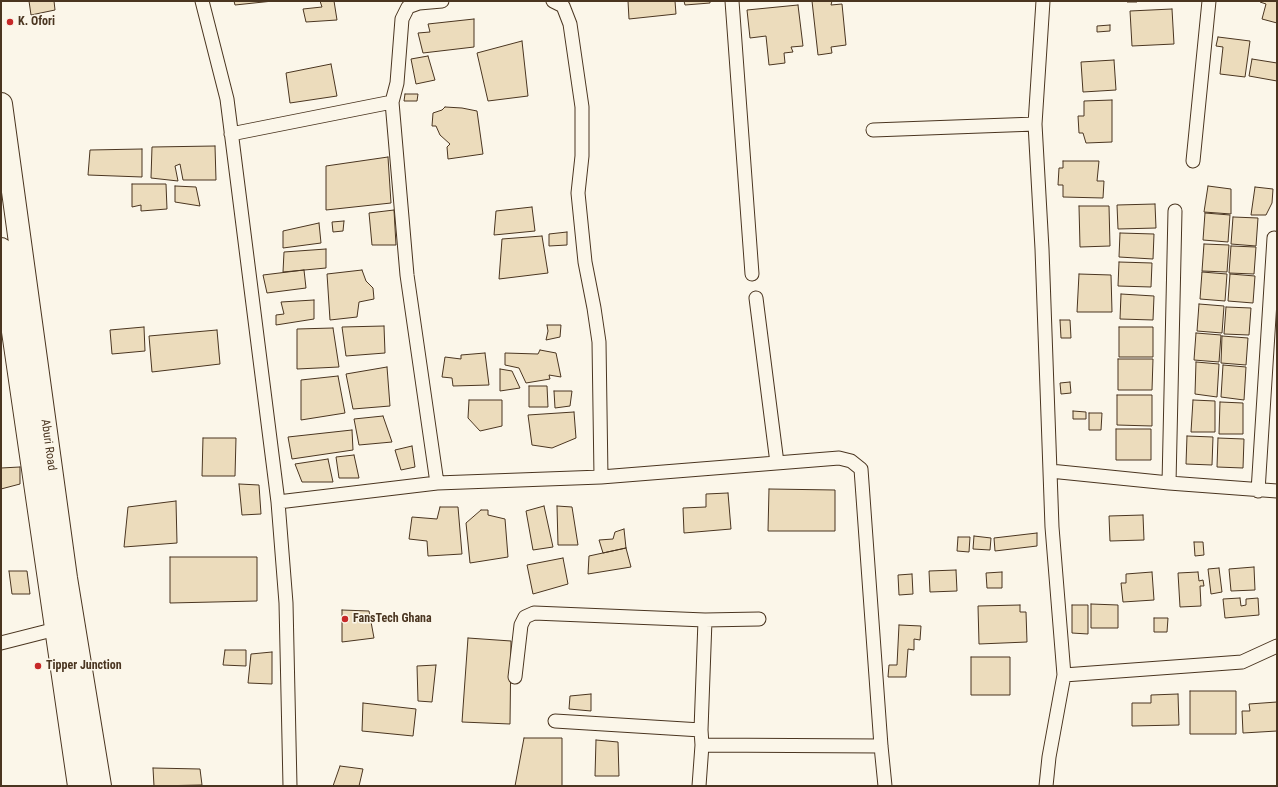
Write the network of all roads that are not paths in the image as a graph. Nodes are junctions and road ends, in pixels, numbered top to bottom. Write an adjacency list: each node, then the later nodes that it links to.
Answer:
1 (202, 1): 11 (street)
2 (442, 1): 7 (street)
3 (732, 1): 16 (street)
4 (1043, 1): 9 (street)
5 (1210, 1): 12 (street)
6 (559, 3): 20 (street)
7 (392, 102): 11 (street); 21 (street)
8 (1, 104): 38 (highway, Aburi Road)
9 (1035, 124): 10 (street); 19 (street)
10 (873, 130)
11 (231, 134): 25 (street)
12 (1193, 161)
13 (1175, 211): 22 (street)
14 (1274, 238): 23 (street)
15 (1, 249): 28 (highway, Aburi Road)
16 (752, 274)
17 (756, 298): 18 (street)
18 (777, 463): 20 (street); 36 (street)
19 (1050, 471): 22 (street); 31 (street)
20 (601, 477): 21 (street)
21 (437, 483): 25 (street)
22 (1169, 483): 23 (street)
23 (1258, 491): 24 (street)
24 (1277, 491)
25 (278, 502): 39 (street)
26 (759, 619): 27 (street)
27 (705, 620): 32 (street); 34 (street)
28 (56, 630): 29 (street); 37 (highway, Aburi Road)
29 (1, 643)
30 (1277, 646): 31 (street)
31 (1064, 675): 42 (street)
32 (515, 677)
33 (555, 721): 34 (street)
34 (701, 730): 35 (street)
35 (702, 745): 36 (street); 40 (street)
36 (881, 746): 41 (street)
37 (79, 786)
38 (100, 786)
39 (290, 786)
40 (699, 786)
41 (885, 786)
42 (1046, 786)

